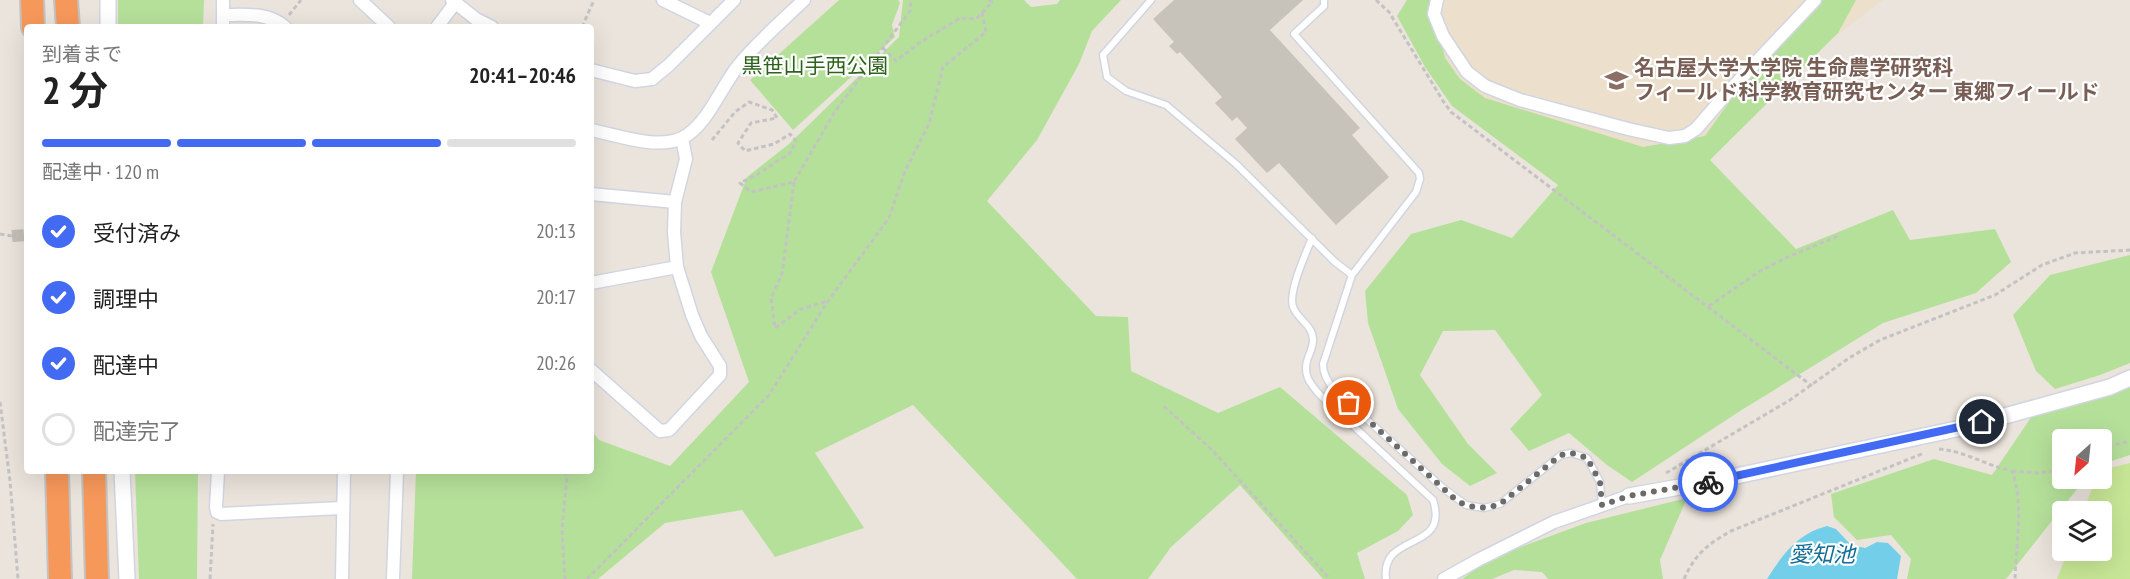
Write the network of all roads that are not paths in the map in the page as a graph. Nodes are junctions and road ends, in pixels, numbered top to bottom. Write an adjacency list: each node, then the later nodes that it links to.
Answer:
1 (32, 0): 16 (highway)
2 (66, 0): 17 (highway)
3 (108, 0): 18 (street)
4 (223, 0): 14 (street)
5 (360, 0): 20 (street)
6 (663, 0): 15 (street)
7 (734, 0): 15 (street)
8 (804, 0): 25 (street)
9 (1151, 0): 28 (lane)
10 (1324, 0): 30 (lane)
11 (1437, 0): 12 (street)
12 (1815, 0)
13 (454, 2): 21 (street); 22 (street)
14 (223, 21): 19 (street)
15 (710, 23): 23 (street)
16 (33, 24)
17 (68, 24)
18 (108, 24)
19 (281, 24)
20 (386, 24)
21 (438, 24)
22 (486, 24)
23 (594, 71)
24 (594, 131): 25 (street)
25 (682, 138): 27 (street)
26 (594, 194): 27 (street)
27 (675, 202): 29 (street)
28 (1312, 238): 30 (lane); 48 (lane)
29 (677, 267): 31 (street); 32 (street)
30 (1352, 275): 41 (lane)
31 (594, 282)
32 (594, 373)
33 (2130, 378): 40 (street)
34 (57, 474): 43 (highway)
35 (94, 474): 44 (highway)
36 (122, 474): 45 (street)
37 (218, 474): 42 (street)
38 (344, 474): 42 (street)
39 (397, 474): 47 (street)
40 (1629, 496): 41 (street)
41 (1602, 505): 49 (street)
42 (342, 508): 46 (street)
43 (60, 579)
44 (98, 579)
45 (127, 579)
46 (342, 579)
47 (393, 579)
48 (1386, 579)
49 (1444, 579)

